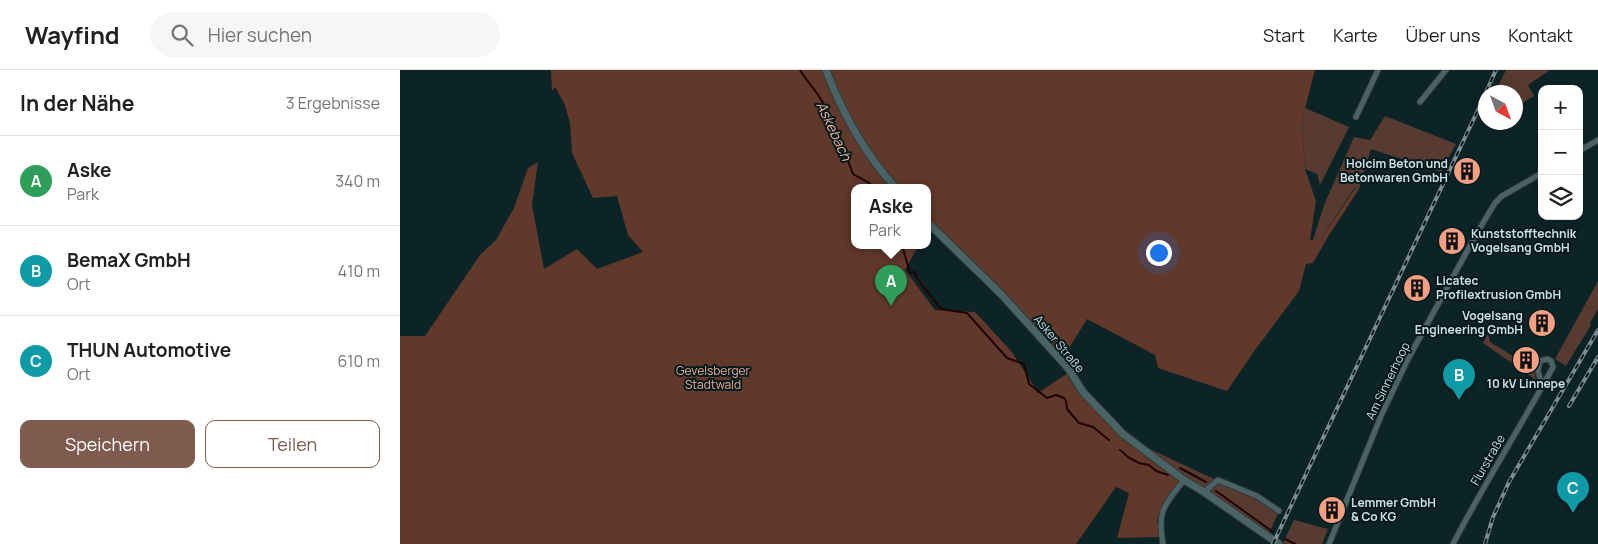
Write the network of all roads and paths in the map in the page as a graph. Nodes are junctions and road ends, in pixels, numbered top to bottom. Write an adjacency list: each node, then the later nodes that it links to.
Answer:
1 (826, 70): 9 (street)
2 (1378, 70): 5 (street)
3 (1446, 70): 4 (street)
4 (1420, 102)
5 (1356, 117)
6 (1598, 140): 7 (street)
7 (1583, 149)
8 (1539, 175): 17 (street, Am Sinnerhoop)
9 (892, 184)
10 (931, 226): 12 (street, Asker Straße)
11 (1542, 387): 11 (street, Flurstraße); 18 (street, Flurstraße)
12 (1184, 480): 13 (street, Asker Straße); 15 (street)
13 (1204, 492): 14 (street); 16 (street, Asker Straße)
14 (1279, 511)
15 (1163, 544)
16 (1279, 544)
17 (1329, 544)
18 (1453, 544)

